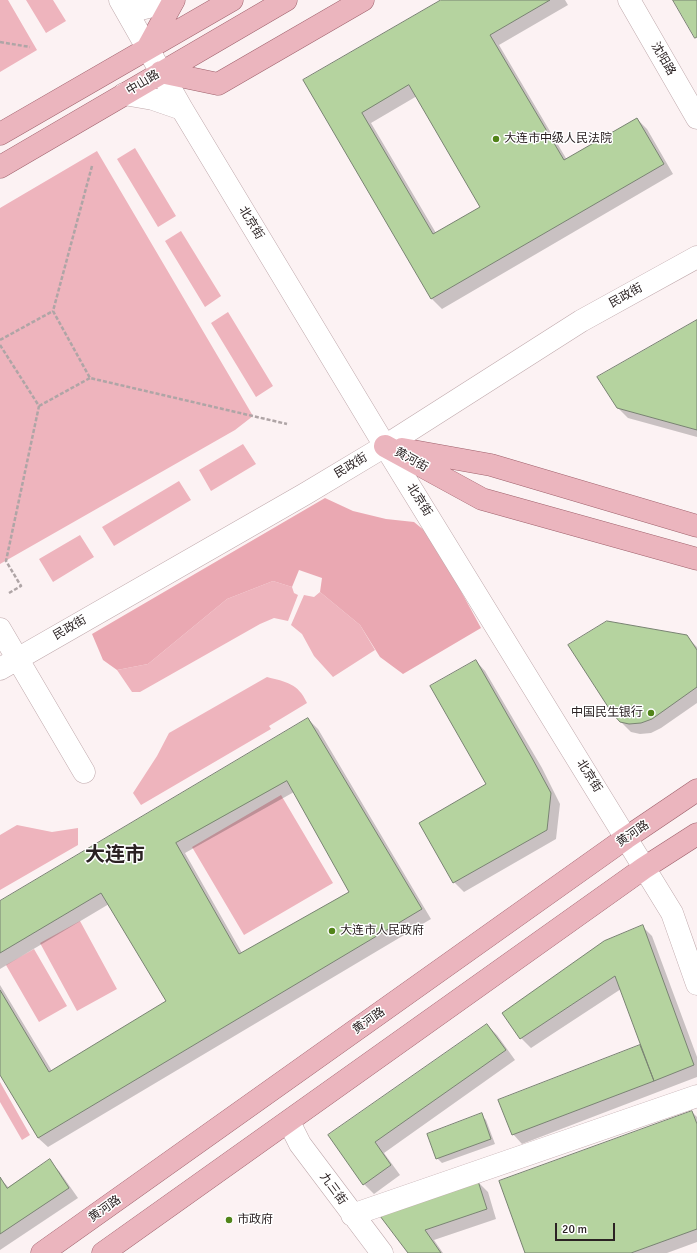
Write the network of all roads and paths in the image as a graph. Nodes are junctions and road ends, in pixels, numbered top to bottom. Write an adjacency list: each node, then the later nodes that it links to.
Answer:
1 (174, 0): 6 (street); 9 (main road)
2 (232, 0): 9 (main road)
3 (286, 0): 10 (main road, 中山路)
4 (363, 0): 10 (main road)
5 (629, 0): 13 (street, 沈阳路)
6 (122, 4): 9 (street, 北京街)
7 (0, 42): 8 (path)
8 (30, 47)
9 (147, 49): 10 (street, 北京街); 14 (main road)
10 (161, 72): 11 (main road, 中山路); 12 (street, 北京街)
11 (124, 94): 12 (street); 16 (main road, 中山路)
12 (182, 109): 24 (street, 北京街)
13 (697, 118)
14 (0, 134)
15 (92, 166): 18 (path)
16 (0, 167)
17 (697, 256): 24 (street, 民政街)
18 (53, 311): 19 (path); 21 (path)
19 (0, 340)
20 (0, 345): 22 (path)
21 (90, 378): 22 (path); 23 (path)
22 (39, 406): 27 (path)
23 (287, 424)
24 (386, 446): 25 (main road, 黄河街); 26 (main road, 黄河街); 29 (street, 民政街); 33 (street, 北京街)
25 (697, 526)
26 (697, 559)
27 (9, 593)
28 (0, 629): 29 (street)
29 (9, 664): 30 (street)
30 (84, 772)
31 (697, 790): 33 (main road, 黄河路)
32 (697, 834): 34 (main road)
33 (626, 838): 34 (street, 北京街); 39 (main road, 黄河路)
34 (644, 868): 35 (street, 北京街); 37 (main road)
35 (697, 984)
36 (697, 1096): 38 (street)
37 (289, 1122): 38 (street, 九三街); 40 (main road)
38 (352, 1215): 41 (street, 九三街)
39 (42, 1253)
40 (104, 1253)
41 (382, 1253)

